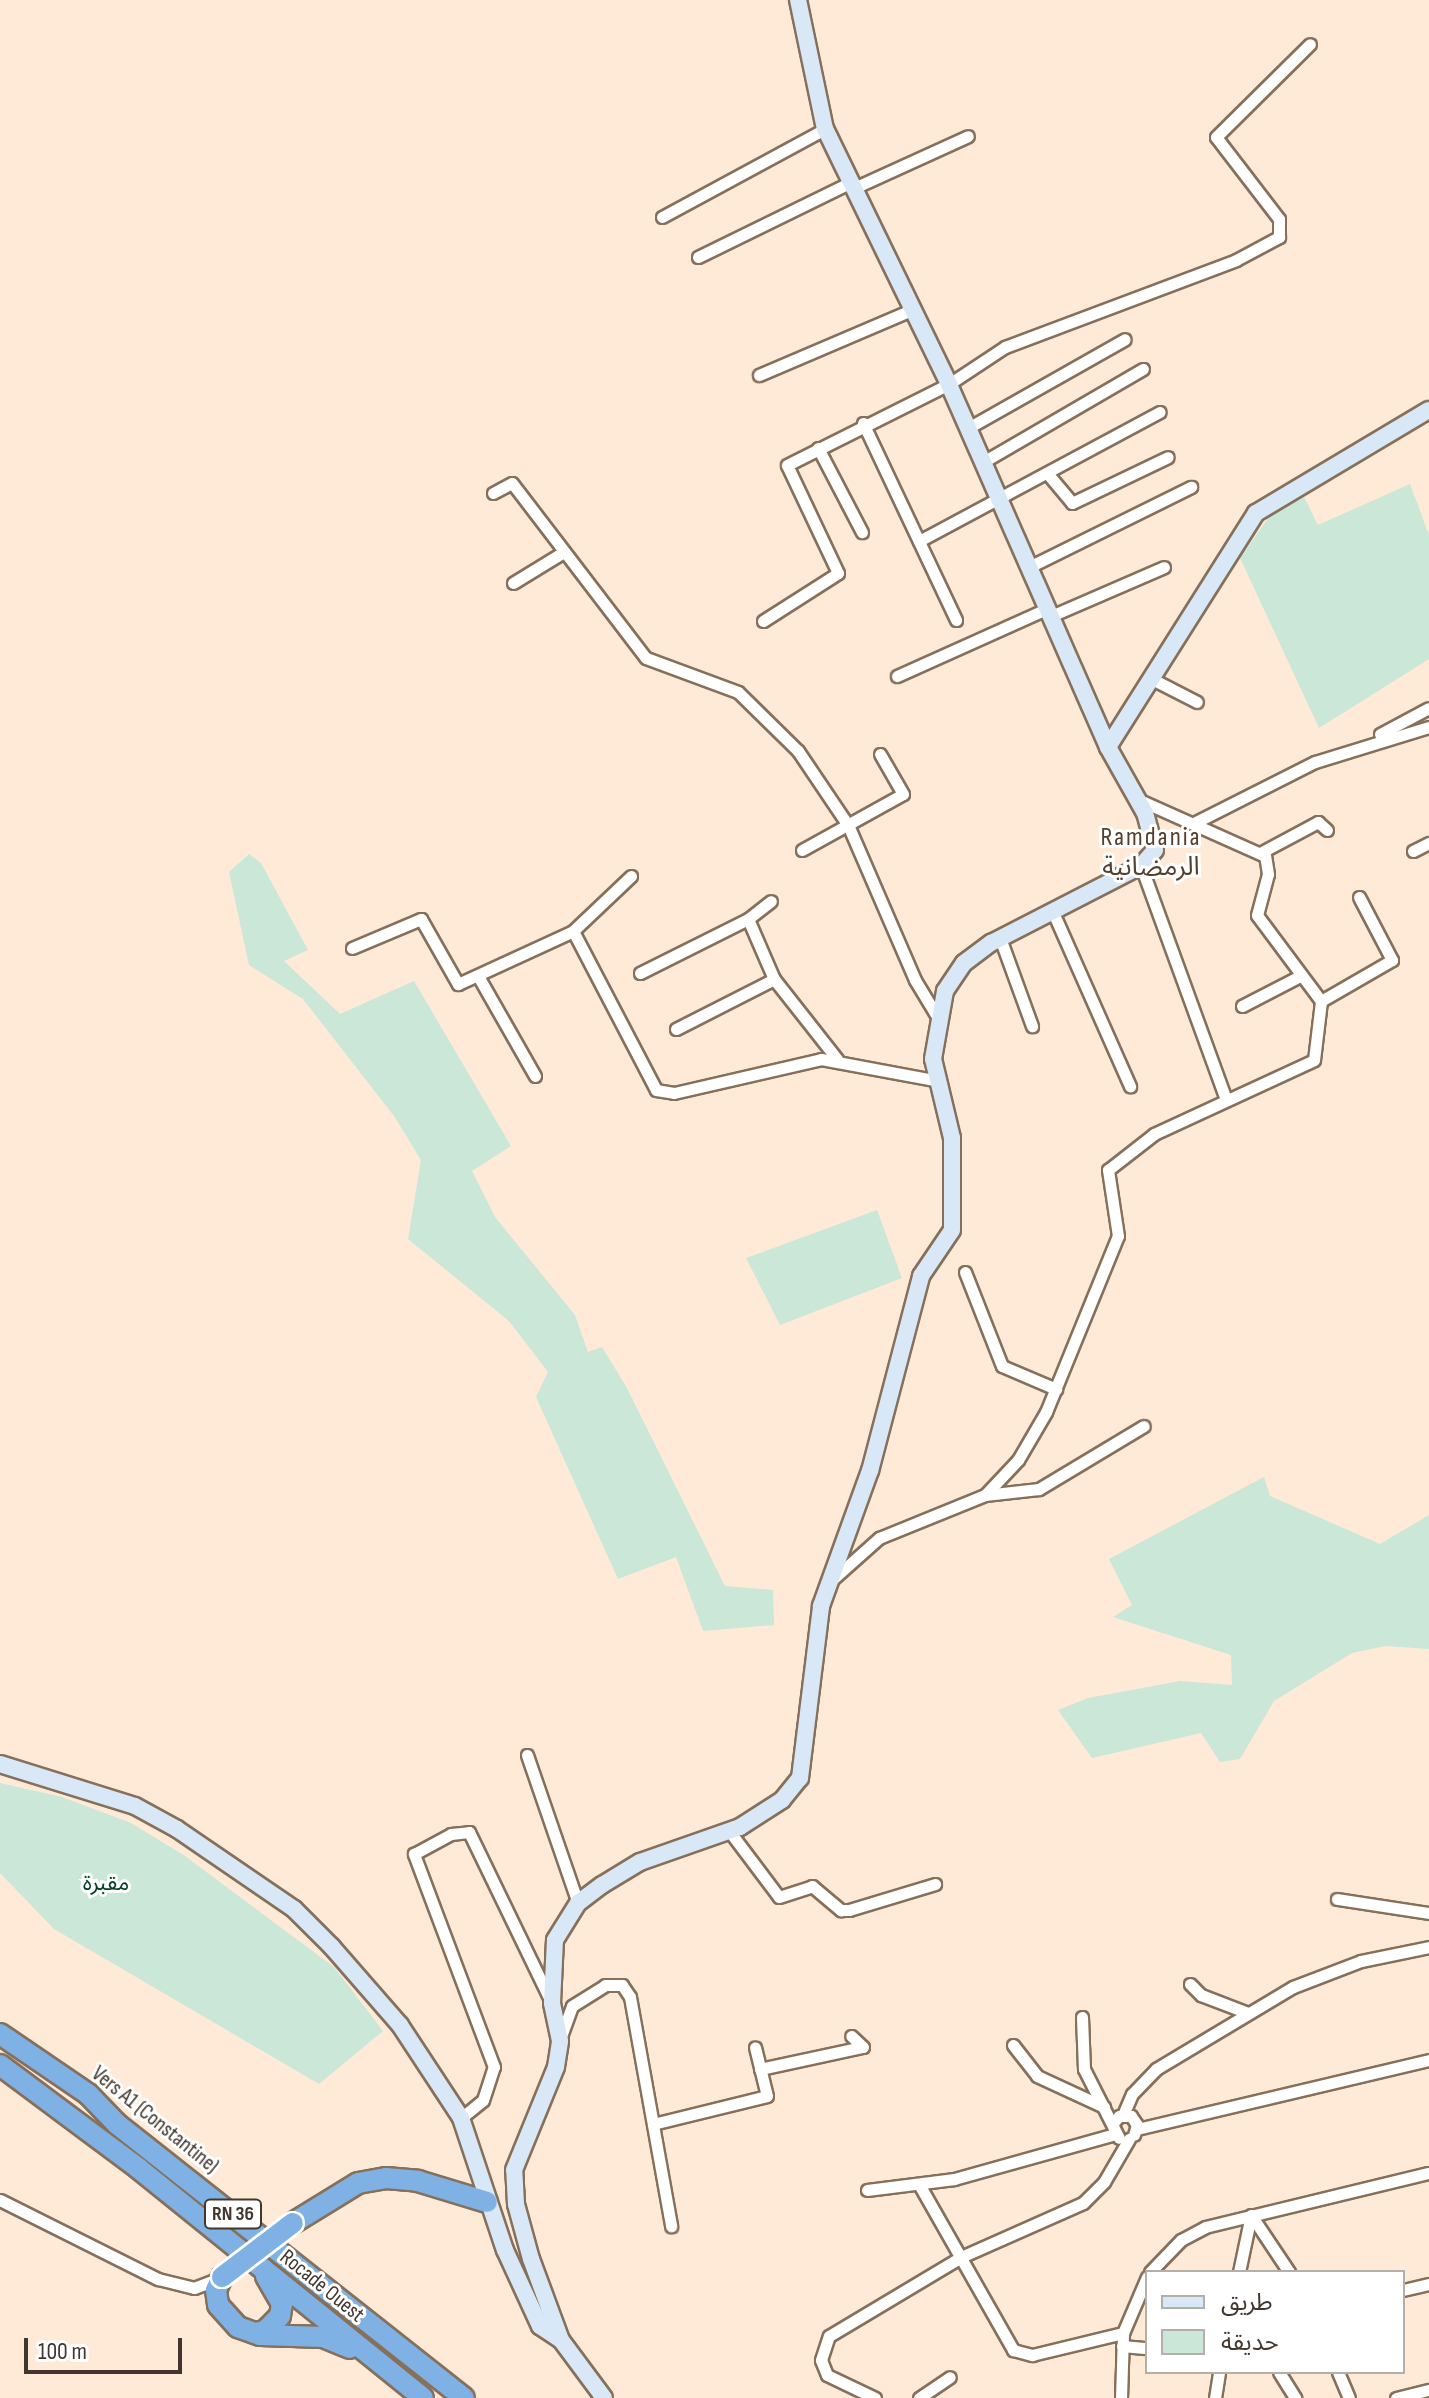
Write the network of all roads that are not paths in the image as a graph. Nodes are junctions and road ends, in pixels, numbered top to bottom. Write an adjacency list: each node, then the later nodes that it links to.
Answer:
1 (798, 0): 3 (street)
2 (1310, 44): 12 (street)
3 (825, 129): 5 (street); 6 (street)
4 (968, 136): 5 (street)
5 (852, 185): 7 (street); 8 (street)
6 (662, 217)
7 (698, 257)
8 (914, 309): 11 (street); 12 (street)
9 (1125, 339): 16 (street)
10 (1143, 369): 19 (street)
11 (759, 375)
12 (949, 384): 15 (street); 16 (street)
13 (1429, 410): 34 (street)
14 (1160, 412): 20 (street)
15 (863, 423): 17 (street); 25 (street)
16 (968, 428): 19 (street)
17 (818, 448): 24 (street); 32 (street)
18 (1168, 457): 20 (street)
19 (983, 462): 23 (street)
20 (1047, 473): 23 (street)
21 (1191, 487): 27 (street)
22 (493, 493): 26 (street)
23 (998, 496): 25 (street); 27 (street)
24 (862, 532)
25 (919, 541): 31 (street)
26 (562, 553): 29 (street); 43 (street)
27 (1029, 567): 30 (street)
28 (1164, 567): 30 (street)
29 (513, 583)
30 (1049, 612): 33 (street); 39 (street)
31 (956, 620)
32 (763, 621)
33 (897, 676)
34 (1154, 680): 35 (street); 39 (street)
35 (1197, 702)
36 (1429, 708): 38 (street)
37 (1429, 727): 38 (street)
38 (1366, 743): 42 (street)
39 (1108, 747): 41 (street)
40 (880, 754): 43 (street)
41 (1137, 799): 42 (street); 49 (street)
42 (1194, 823): 48 (street)
43 (848, 825): 46 (street); 64 (street)
44 (1327, 830): 48 (street)
45 (1429, 843): 47 (street)
46 (802, 850)
47 (1413, 851)
48 (1260, 853): 60 (street)
49 (1141, 866): 53 (street); 71 (street)
50 (631, 876): 55 (street)
51 (1359, 897): 62 (street)
52 (771, 901): 54 (street)
53 (1052, 910): 56 (street); 70 (street)
54 (748, 919): 58 (street); 61 (street)
55 (573, 931): 59 (street); 67 (street)
56 (1000, 938): 64 (street); 65 (street)
57 (352, 948): 59 (street)
58 (640, 973)
59 (478, 976): 68 (street)
60 (1300, 976): 62 (street); 63 (street)
61 (774, 979): 66 (street); 67 (street)
62 (1321, 1001): 71 (street)
63 (1242, 1006)
64 (938, 1018): 69 (street)
65 (1032, 1026)
66 (676, 1029)
67 (837, 1059): 69 (street)
68 (535, 1076)
69 (940, 1081): 76 (street)
70 (1130, 1086)
71 (1225, 1097): 73 (street)
72 (965, 1272): 73 (street)
73 (1056, 1389): 75 (street)
74 (1144, 1426): 75 (street)
75 (985, 1495): 76 (street)
76 (829, 1582): 79 (street)
77 (527, 1755): 82 (street)
78 (0, 1764): 100 (street)
79 (730, 1832): 80 (street); 82 (street)
80 (935, 1884)
81 (1337, 1899): 83 (street)
82 (578, 1903): 86 (street)
83 (1429, 1913)
84 (1429, 1947): 87 (street)
85 (1190, 1984): 87 (street)
86 (552, 2003): 92 (street); 100 (street)
87 (1248, 2013): 102 (street)
88 (1082, 2017): 99 (street)
89 (0, 2019): 98 (highway)
90 (0, 2034): 98 (highway, Vers A1 (Constantine) / RN 36)
91 (851, 2036): 97 (street)
92 (560, 2041): 101 (street); 124 (street)
93 (1013, 2045): 99 (street)
94 (755, 2047): 97 (street)
95 (1429, 2060): 103 (street)
96 (0, 2065): 112 (highway, Rocade Ouest)
97 (760, 2069): 101 (street)
98 (53, 2070): 134 (highway, Vers A1 (Constantine) / RN 36)
99 (1104, 2107): 102 (street)
100 (461, 2118): 108 (street)
101 (653, 2124): 110 (street)
102 (1117, 2124): 103 (street); 103 (street); 105 (street)
103 (1133, 2134): 111 (street)
104 (1429, 2173): 109 (street)
105 (920, 2186): 106 (street); 111 (street)
106 (867, 2190)
107 (0, 2200): 119 (street)
108 (487, 2202): 116 (highway, bridge); 124 (street)
109 (1251, 2215): 113 (street); 114 (street); 115 (street)
110 (671, 2226)
111 (961, 2257): 123 (street); 136 (street)
112 (256, 2264): 122 (highway); 127 (highway, Rocade Ouest)
113 (1152, 2270)
114 (1239, 2270)
115 (1288, 2270)
116 (222, 2277): 119 (street); 121 (highway)
117 (1145, 2281): 123 (street)
118 (1429, 2284): 120 (street)
119 (194, 2288): 121 (street)
120 (1405, 2290)
121 (218, 2305): 122 (highway)
122 (248, 2332): 127 (highway)
123 (1123, 2333): 125 (street)
124 (561, 2340): 135 (street)
125 (1122, 2346): 126 (street); 138 (street)
126 (1145, 2348)
127 (381, 2363): 133 (highway, Rocade Ouest)
128 (1219, 2374): 139 (street)
129 (1280, 2374): 140 (street)
130 (1339, 2374): 141 (street)
131 (950, 2377): 137 (street)
132 (1429, 2390): 142 (street)
133 (423, 2398)
134 (464, 2398)
135 (604, 2398)
136 (875, 2398)
137 (919, 2398)
138 (1121, 2398)
139 (1215, 2398)
140 (1295, 2398)
141 (1349, 2398)
142 (1396, 2398)

